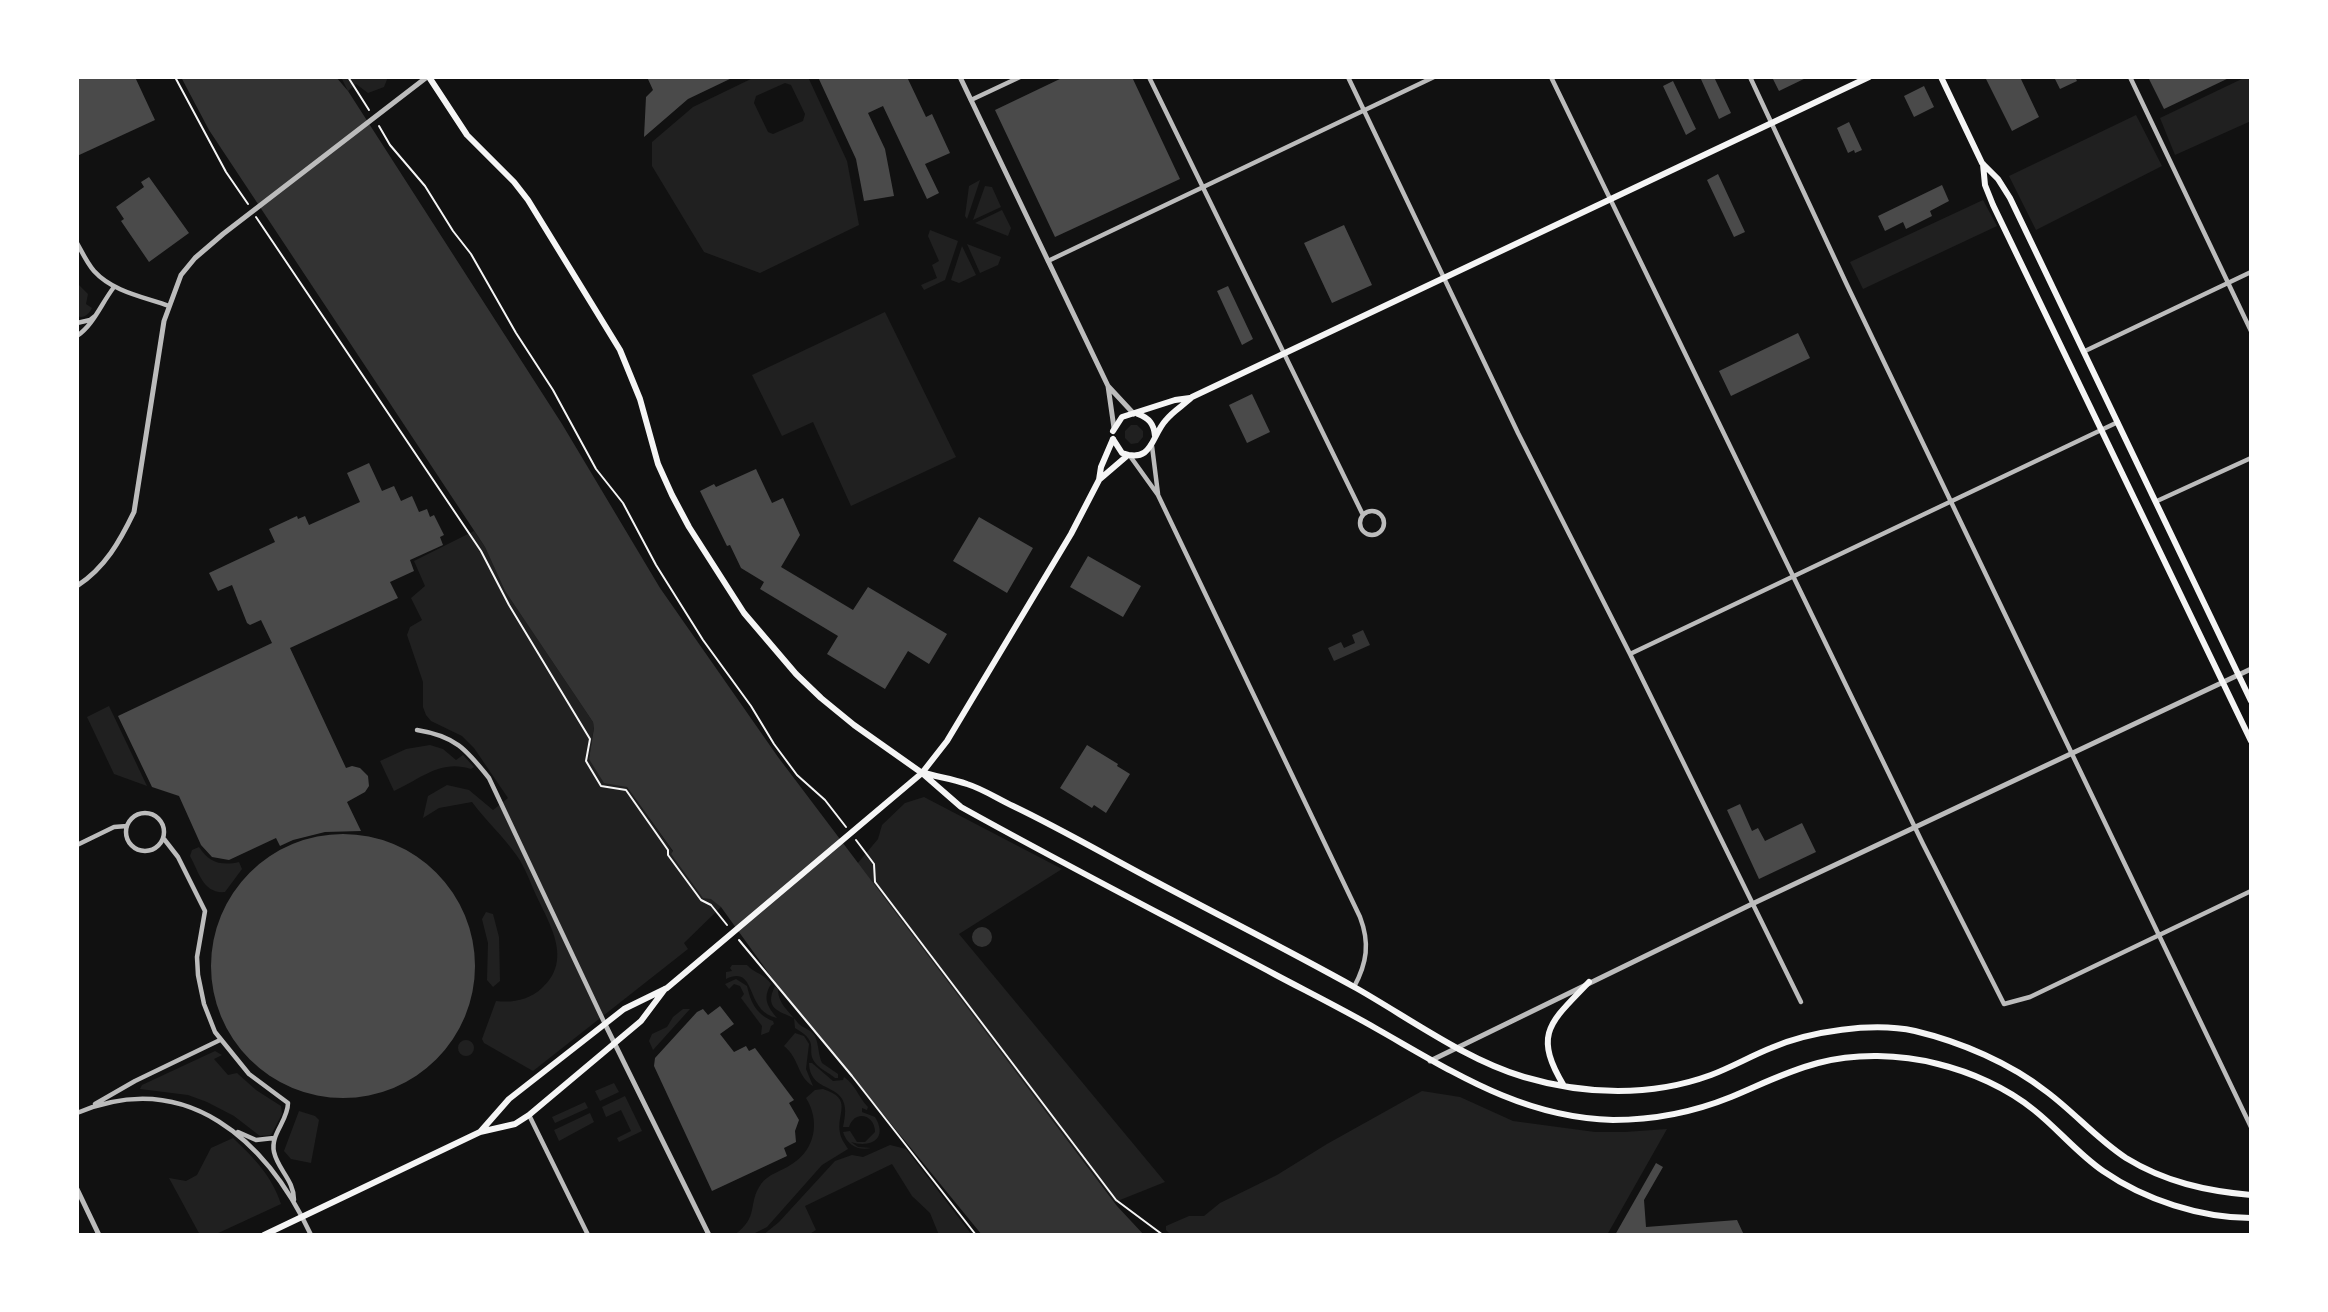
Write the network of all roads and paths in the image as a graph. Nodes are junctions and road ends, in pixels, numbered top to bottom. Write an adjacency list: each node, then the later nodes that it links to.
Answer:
1 (175, 77): 68 (path)
2 (348, 77): 15 (path)
3 (428, 77): 28 (street); 61 (main road)
4 (960, 77): 14 (street)
5 (1020, 77): 14 (street)
6 (1149, 77): 20 (street)
7 (1348, 77): 16 (street)
8 (1434, 77): 16 (street)
9 (1551, 77): 21 (street)
10 (1750, 77): 18 (street)
11 (1869, 77): 18 (main road)
12 (1941, 77): 19 (main road)
13 (2130, 77): 26 (street)
14 (971, 100): 23 (street)
15 (369, 111)
16 (1364, 111): 20 (street); 25 (street)
17 (376, 122): 98 (path)
18 (1772, 123): 21 (main road); 48 (street)
19 (1982, 163): 33 (main road); 40 (main road)
20 (1203, 187): 23 (street); 34 (street)
21 (1610, 199): 25 (main road); 51 (street)
22 (77, 243): 27 (street)
23 (1048, 261): 35 (street)
24 (2251, 272): 26 (street)
25 (1444, 277): 34 (main road); 53 (street)
26 (2228, 283): 31 (street); 33 (street)
27 (114, 287): 28 (street); 29 (street)
28 (169, 306): 52 (street)
29 (95, 315): 30 (street); 32 (street)
30 (77, 323)
31 (2251, 331)
32 (77, 336)
33 (2084, 351): 38 (main road)
34 (1283, 353): 36 (main road); 50 (street)
35 (1108, 386): 37 (street); 39 (street)
36 (1192, 397): 37 (main road); 41 (main road)
37 (1136, 414): 39 (main road); 41 (main road)
38 (2118, 422): 40 (street); 49 (main road)
39 (1113, 429): 42 (street)
40 (2099, 430): 48 (street); 56 (main road)
41 (1155, 438): 43 (main road)
42 (1113, 439): 44 (main road); 46 (main road)
43 (1152, 446): 44 (main road); 47 (street)
44 (1129, 455): 46 (main road); 47 (street)
45 (2251, 458): 49 (street)
46 (1099, 480): 61 (main road)
47 (1158, 495): 72 (street)
48 (1951, 501): 51 (street); 60 (street)
49 (2157, 501): 55 (main road)
50 (1363, 515): 50 (street)
51 (1794, 576): 53 (street); 63 (street)
52 (77, 586)
53 (1630, 654): 67 (street)
54 (2251, 669): 55 (street)
55 (2239, 675): 56 (street); 57 (main road)
56 (2222, 682): 59 (main road); 60 (street)
57 (2251, 701)
58 (417, 730): 75 (street)
59 (2251, 741)
60 (2071, 753): 63 (street); 69 (street)
61 (922, 773): 72 (main road); 73 (main road); 79 (main road)
62 (127, 826): 64 (street); 64 (street); 65 (street)
63 (1914, 827): 67 (street); 69 (street)
64 (164, 839): 76 (street)
65 (77, 845)
66 (2251, 891): 69 (street)
67 (1752, 904): 71 (street); 74 (street)
68 (728, 926)
69 (2159, 935): 83 (street)
70 (736, 936): 97 (path)
71 (1589, 982): 78 (street); 80 (main road)
72 (1354, 987): 78 (main road)
73 (667, 988): 75 (main road); 77 (main road)
74 (1801, 1002)
75 (605, 1024): 77 (street); 85 (main road)
76 (220, 1040): 81 (street); 86 (street)
77 (614, 1043): 82 (main road); 96 (street)
78 (1457, 1046): 79 (street); 80 (main road)
79 (1430, 1061): 91 (main road)
80 (1564, 1086): 88 (main road)
81 (78, 1113): 84 (street)
82 (529, 1115): 85 (main road); 95 (street)
83 (2251, 1127)
84 (232, 1130): 86 (street); 89 (street)
85 (480, 1132): 90 (main road)
86 (274, 1138): 89 (street)
87 (77, 1189): 92 (street)
88 (2251, 1195)
89 (294, 1200): 90 (street)
90 (302, 1217): 93 (main road); 94 (street)
91 (2251, 1218)
92 (99, 1235)
93 (264, 1235)
94 (311, 1235)
95 (588, 1235)
96 (709, 1235)
97 (976, 1235)
98 (1163, 1235)

